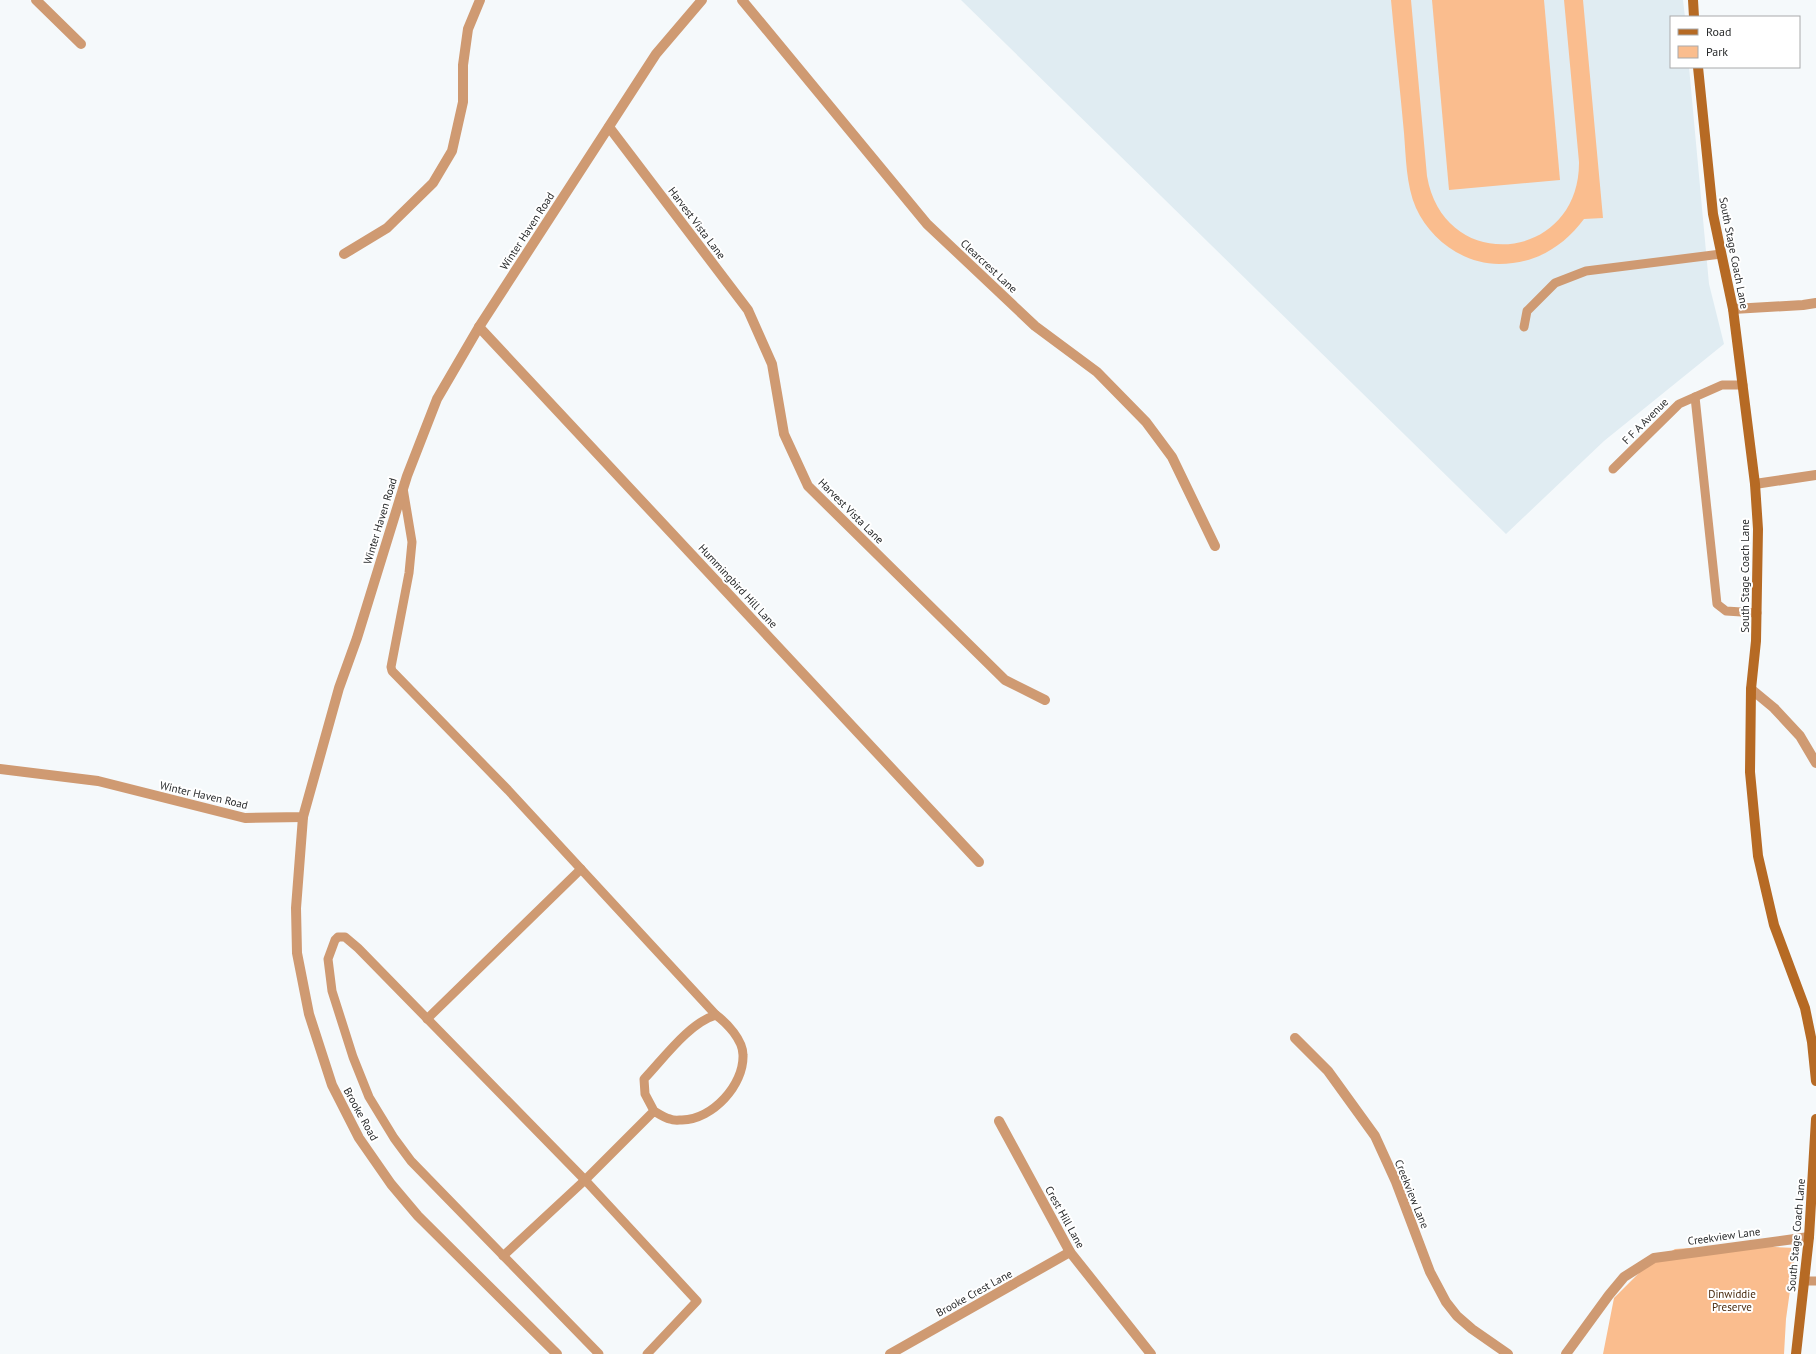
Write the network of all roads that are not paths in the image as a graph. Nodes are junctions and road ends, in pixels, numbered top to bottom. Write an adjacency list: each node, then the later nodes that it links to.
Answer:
1 (36, 0): 7 (street)
2 (480, 0): 10 (street)
3 (702, 0): 9 (street, Winter Haven Road)
4 (742, 0): 22 (street, Clearcrest Lane)
5 (1693, 0): 6 (main road)
6 (1694, 16)
7 (81, 44)
8 (1698, 68): 11 (main road, South Stage Coach Lane)
9 (609, 127): 14 (street, Winter Haven Road); 25 (street, Harvest Vista Lane)
10 (344, 254)
11 (1721, 254): 13 (main road, South Stage Coach Lane); 15 (lane)
12 (1816, 303): 13 (street)
13 (1733, 309): 16 (main road, South Stage Coach Lane)
14 (479, 327): 21 (street, Winter Haven Road); 29 (street, Hummingbird Hill Lane)
15 (1524, 327)
16 (1743, 385): 17 (lane, F F A Avenue); 20 (main road, South Stage Coach Lane)
17 (1695, 397): 18 (lane, F F A Avenue); 23 (lane)
18 (1613, 469)
19 (1816, 475): 20 (street)
20 (1755, 484): 23 (main road, South Stage Coach Lane)
21 (403, 488): 28 (street, Winter Haven Road); 30 (lane)
22 (1215, 546)
23 (1757, 613): 24 (main road, South Stage Coach Lane)
24 (1751, 689): 26 (street); 34 (main road, South Stage Coach Lane)
25 (1045, 700)
26 (1816, 763)
27 (0, 769): 28 (street, Winter Haven Road)
28 (303, 817): 45 (street, Brooke Road)
29 (979, 862)
30 (581, 869): 31 (lane); 32 (lane)
31 (716, 1015): 36 (lane); 36 (lane)
32 (427, 1019): 39 (lane); 42 (lane)
33 (1295, 1038): 50 (street, Creekview Lane)
34 (1814, 1042): 35 (main road, South Stage Coach Lane)
35 (1816, 1081)
36 (654, 1111): 39 (lane)
37 (1816, 1118): 40 (main road, South Stage Coach Lane)
38 (999, 1121): 41 (street, Crest Hill Lane)
39 (585, 1180): 42 (lane); 47 (lane)
40 (1809, 1237): 43 (main road, South Stage Coach Lane); 51 (street, Creekview Lane)
41 (1070, 1252): 48 (street, Brooke Crest Lane); 49 (street, Crest Hill Lane)
42 (503, 1256): 46 (lane)
43 (1804, 1281): 44 (lane); 52 (main road, South Stage Coach Lane)
44 (1816, 1281)
45 (557, 1354)
46 (599, 1354)
47 (647, 1354)
48 (890, 1354)
49 (1151, 1354)
50 (1508, 1354)
51 (1566, 1354)
52 (1796, 1354)

